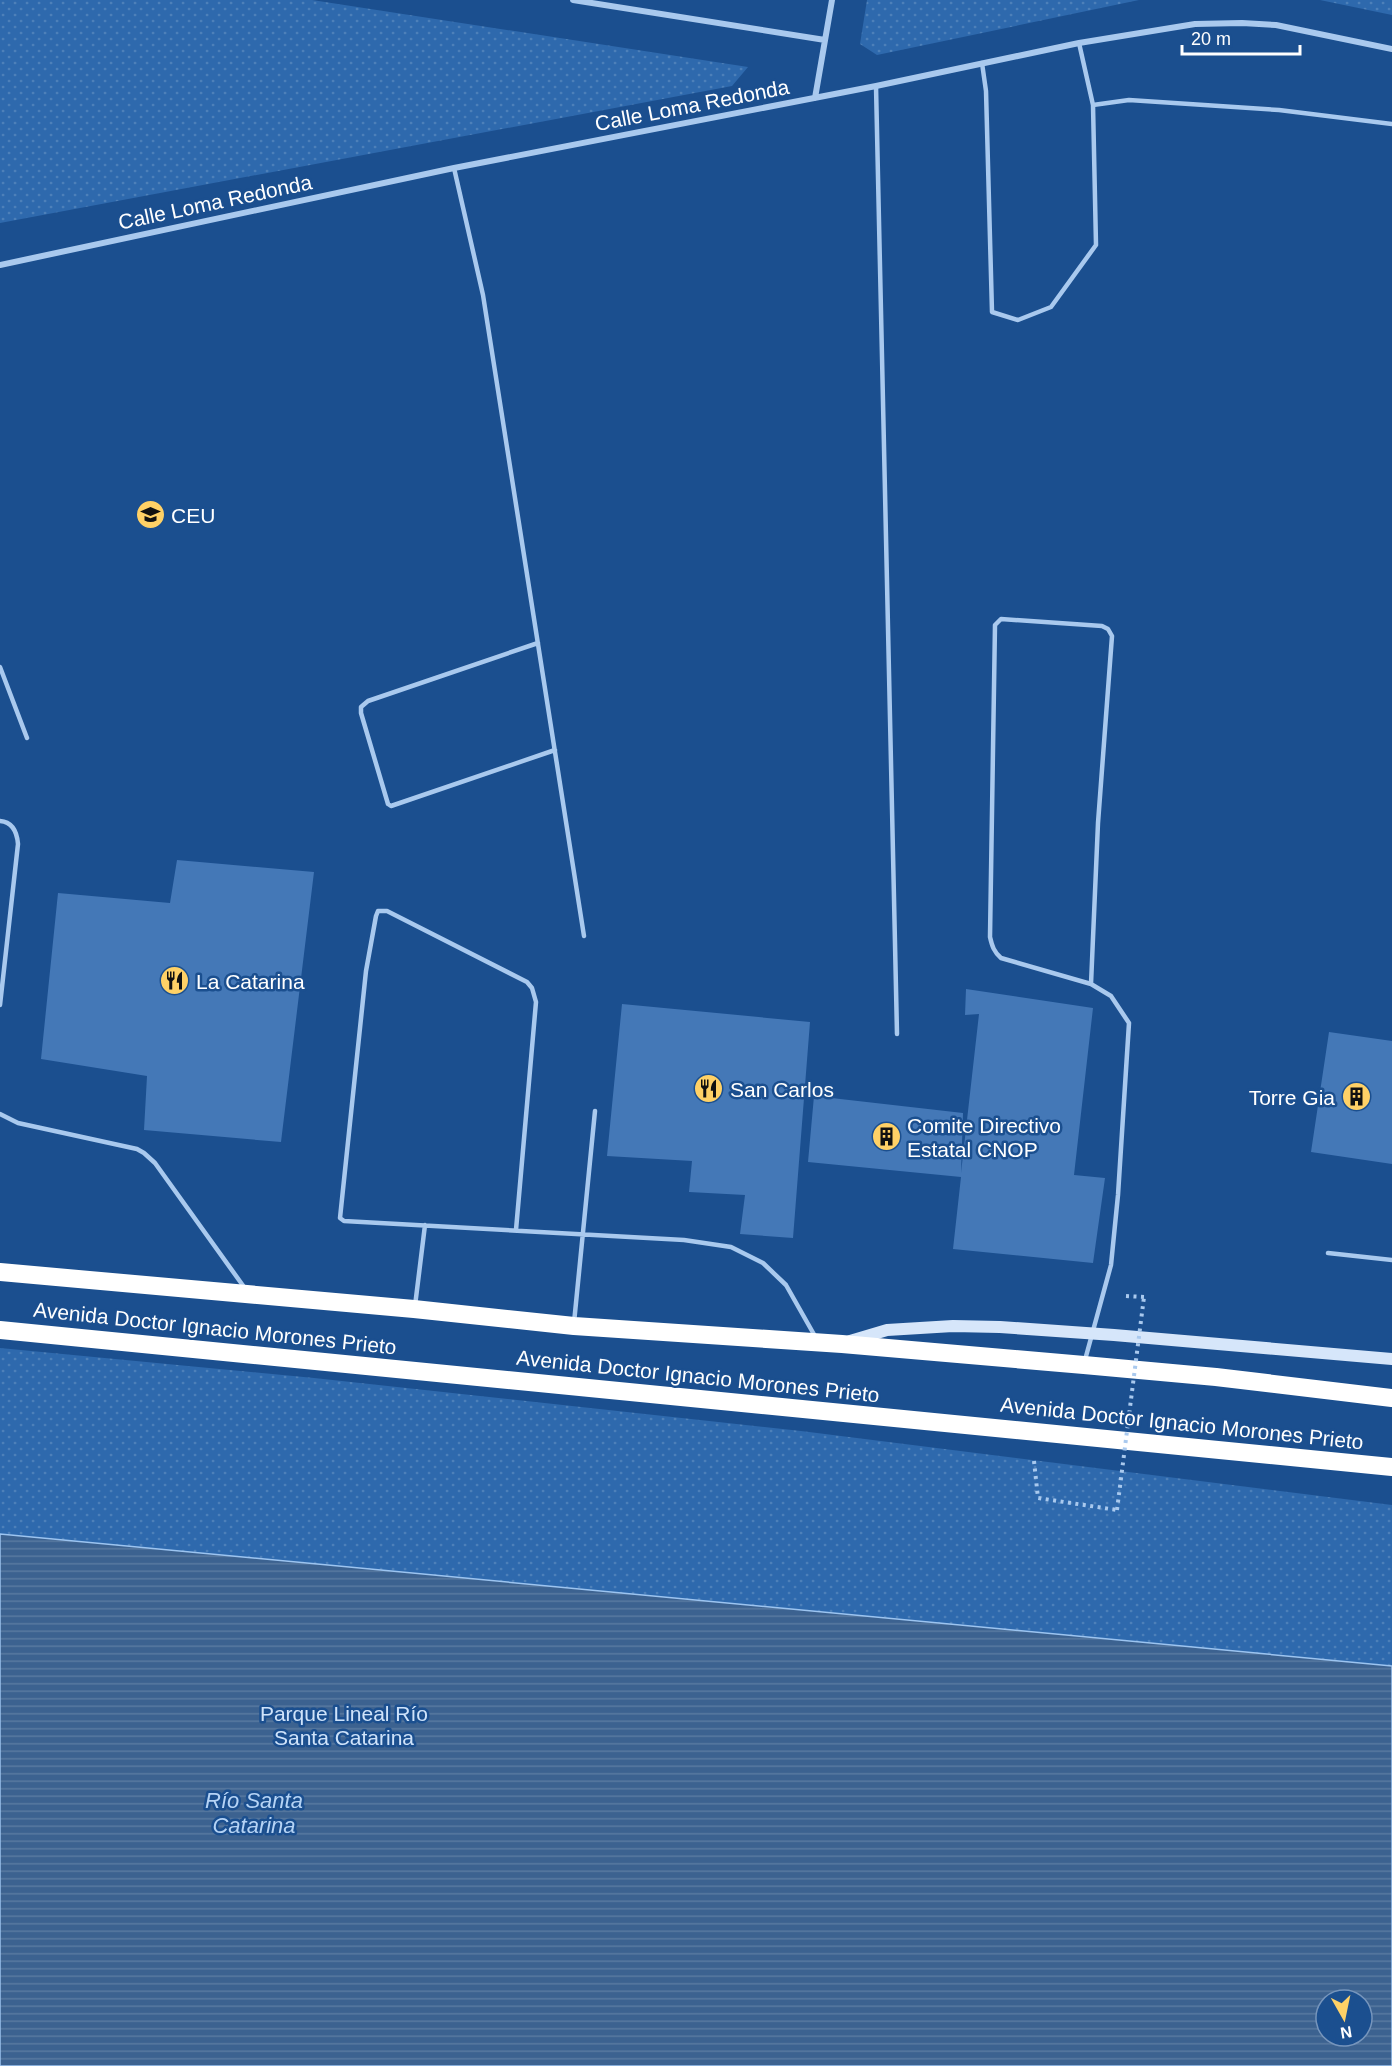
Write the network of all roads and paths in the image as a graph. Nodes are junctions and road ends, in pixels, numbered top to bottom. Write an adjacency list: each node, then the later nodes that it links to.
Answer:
1 (573, 0): 3 (street)
2 (832, 0): 3 (street)
3 (825, 40): 8 (street)
4 (1079, 43): 5 (street, Calle Loma Redonda); 6 (street, Calle Loma Redonda); 9 (lane)
5 (1392, 49)
6 (982, 63): 7 (street, Calle Loma Redonda); 9 (lane)
7 (876, 86): 8 (street, Calle Loma Redonda); 21 (lane)
8 (815, 98): 11 (street, Calle Loma Redonda)
9 (1093, 105): 10 (lane)
10 (1392, 124)
11 (454, 168): 12 (street, Calle Loma Redonda); 13 (lane)
12 (0, 265)
13 (538, 644): 16 (lane); 16 (lane)
14 (0, 667): 15 (lane)
15 (27, 738)
16 (555, 750): 18 (lane)
17 (0, 822): 20 (lane)
18 (584, 936)
19 (1091, 984): 19 (lane); 35 (lane)
20 (0, 1005)
21 (897, 1034)
22 (595, 1111): 26 (lane)
23 (0, 1114): 30 (lane)
24 (425, 1225): 25 (lane); 25 (lane); 32 (lane)
25 (516, 1230): 26 (lane)
26 (583, 1235): 33 (lane); 36 (lane)
27 (1328, 1253): 28 (lane)
28 (1392, 1260)
29 (0, 1272): 30 (highway, Avenida Doctor Ignacio Morones Prieto)
30 (249, 1294): 32 (highway, Avenida Doctor Ignacio Morones Prieto)
31 (1120, 1295): 42 (path, bridge)
32 (414, 1309): 33 (highway, Avenida Doctor Ignacio Morones Prieto)
33 (574, 1326): 36 (highway, Avenida Doctor Ignacio Morones Prieto)
34 (0, 1330): 41 (highway, Avenida Doctor Ignacio Morones Prieto)
35 (1094, 1333): 37 (street, Avenida Doctor Ignacio Morones Prieto); 38 (street, Avenida Doctor Ignacio Morones Prieto); 39 (lane)
36 (818, 1342): 37 (highway, Avenida Doctor Ignacio Morones Prieto)
37 (842, 1344): 39 (highway, Avenida Doctor Ignacio Morones Prieto)
38 (1392, 1359)
39 (1084, 1365): 40 (highway, Avenida Doctor Ignacio Morones Prieto)
40 (1392, 1398)
41 (1392, 1467)
42 (1038, 1498)

